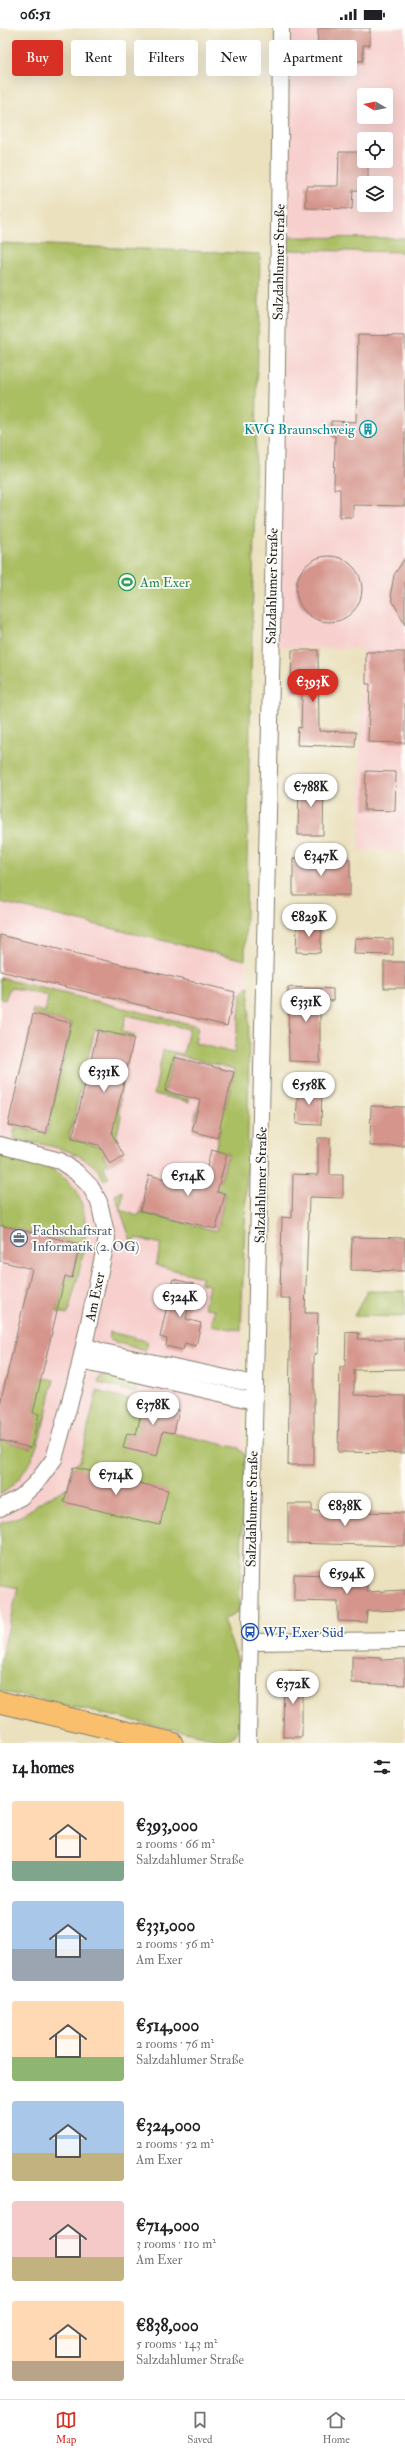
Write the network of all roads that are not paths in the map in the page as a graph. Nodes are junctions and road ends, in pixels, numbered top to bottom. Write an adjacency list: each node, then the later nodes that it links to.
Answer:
1 (282, 28): 4 (street, Salzdahlumer Straße)
2 (0, 1145): 3 (street, Am Exer)
3 (83, 1353): 4 (street); 5 (street); 6 (street, Am Exer)
4 (254, 1384): 5 (street, Salzdahlumer Straße)
5 (254, 1400): 8 (street, Salzdahlumer Straße)
6 (0, 1508)
7 (405, 1640): 8 (street)
8 (250, 1642): 11 (street, Salzdahlumer Straße)
9 (0, 1702): 10 (main road)
10 (166, 1742)
11 (248, 1743)

